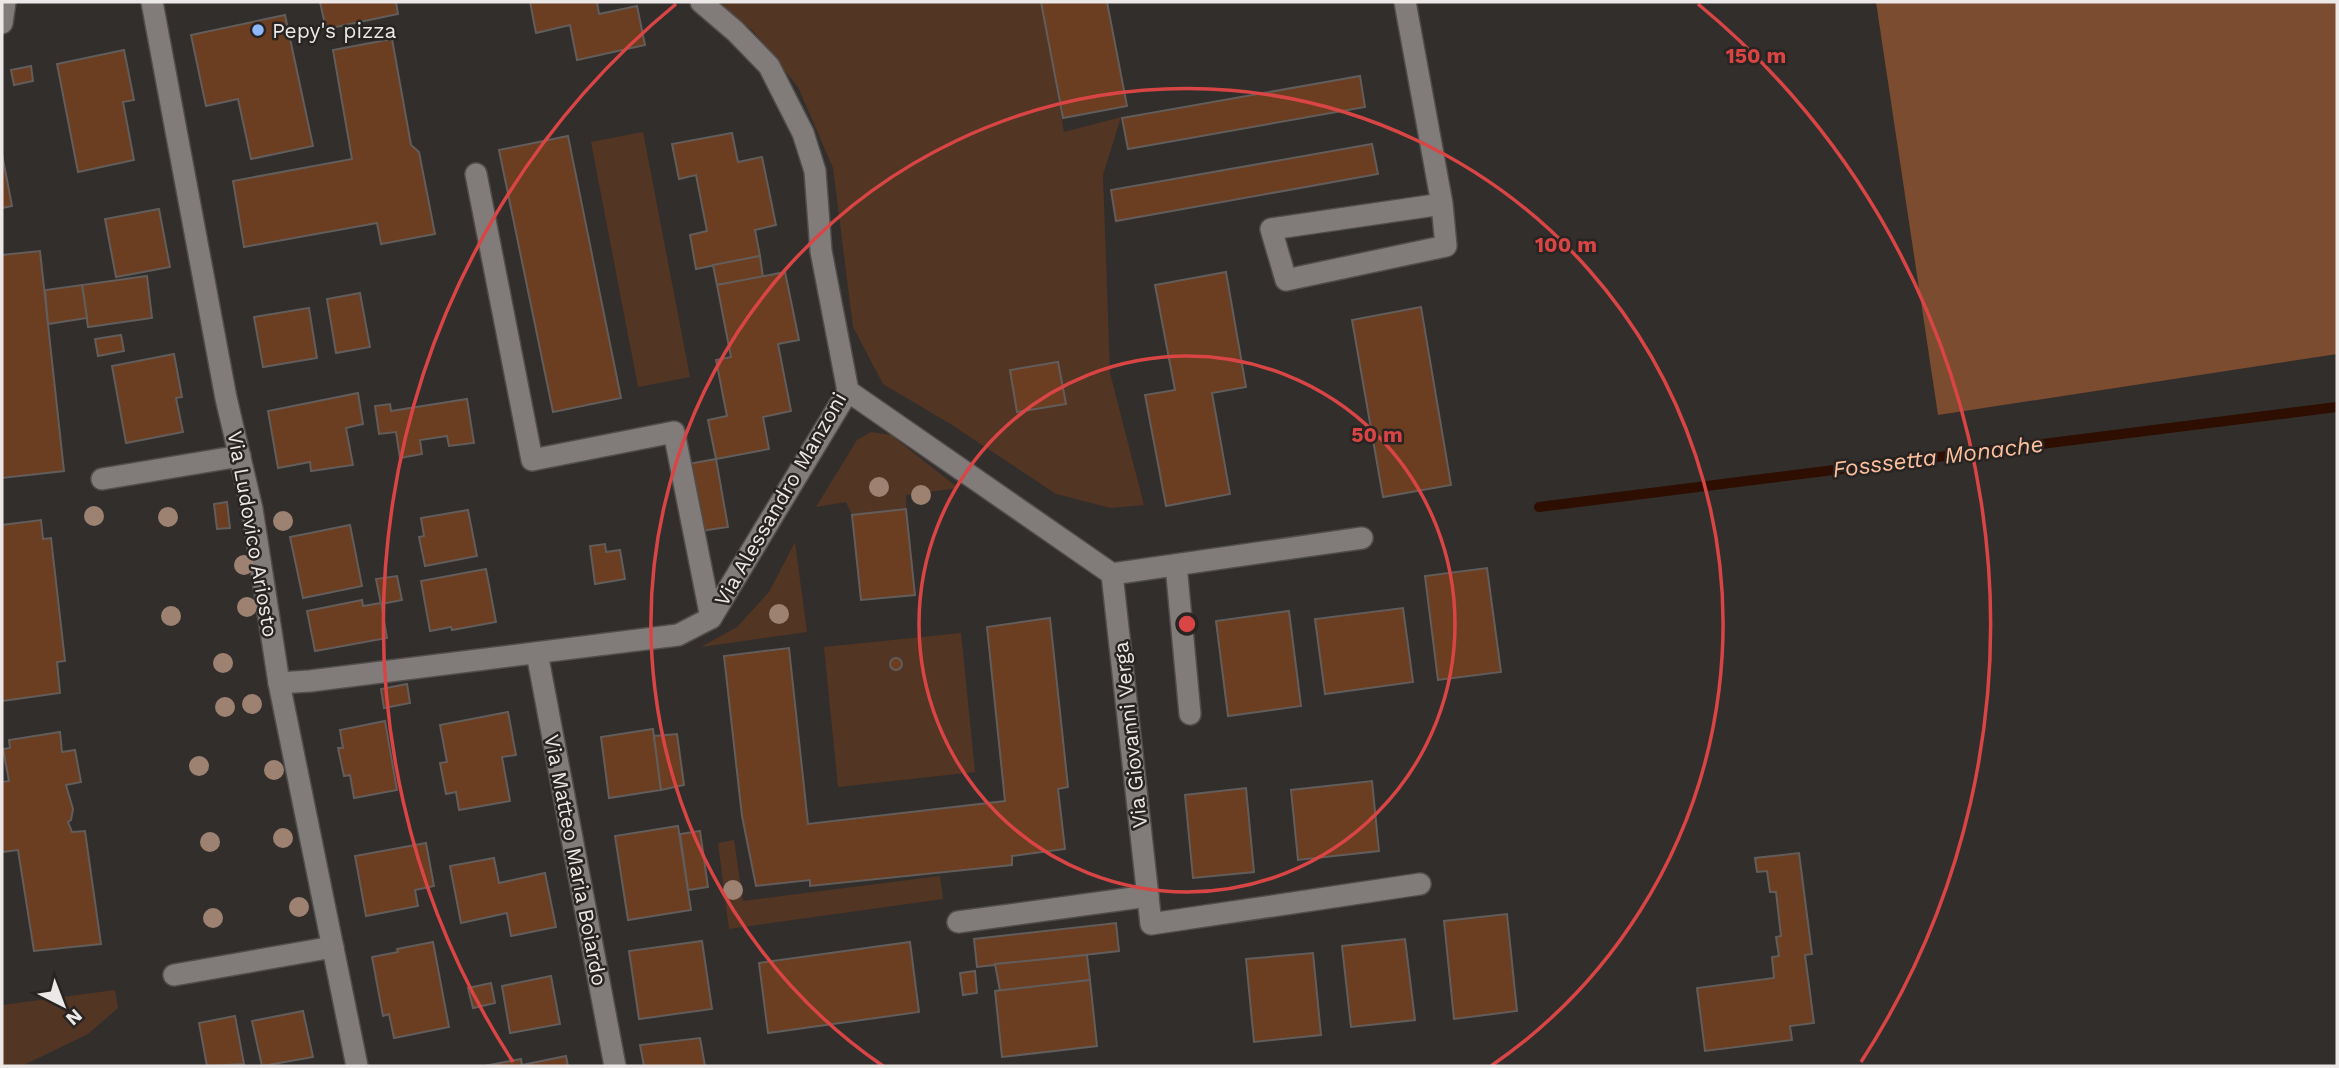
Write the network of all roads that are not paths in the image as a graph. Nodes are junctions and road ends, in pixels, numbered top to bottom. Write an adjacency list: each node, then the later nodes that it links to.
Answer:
1 (5, 2): 5 (street)
2 (152, 2): 9 (street, Via Ludovico Ariosto)
3 (701, 2): 8 (street, Via Alessandro Manzoni)
4 (1405, 2): 7 (street)
5 (2, 23)
6 (476, 174): 14 (street, Via Alessandro Manzoni)
7 (1442, 204): 7 (street)
8 (848, 391): 13 (street); 14 (street, Via Alessandro Manzoni)
9 (240, 456): 10 (street); 16 (street, Via Ludovico Ariosto)
10 (102, 479)
11 (1362, 538): 12 (street)
12 (1176, 565): 13 (street); 17 (street)
13 (1112, 574): 19 (street, Via Giovanni Verga)
14 (710, 618): 15 (street, Via Alessandro Manzoni)
15 (537, 653): 16 (street, Via Alessandro Manzoni); 24 (street, Via Matteo Maria Boiardo)
16 (279, 683): 21 (street, Via Ludovico Ariosto)
17 (1190, 714)
18 (1420, 884): 19 (street, Via Giovanni Verga)
19 (1147, 896): 20 (street)
20 (958, 922)
21 (333, 947): 22 (street); 23 (street, Via Ludovico Ariosto)
22 (174, 975)
23 (357, 1066)
24 (615, 1066)

